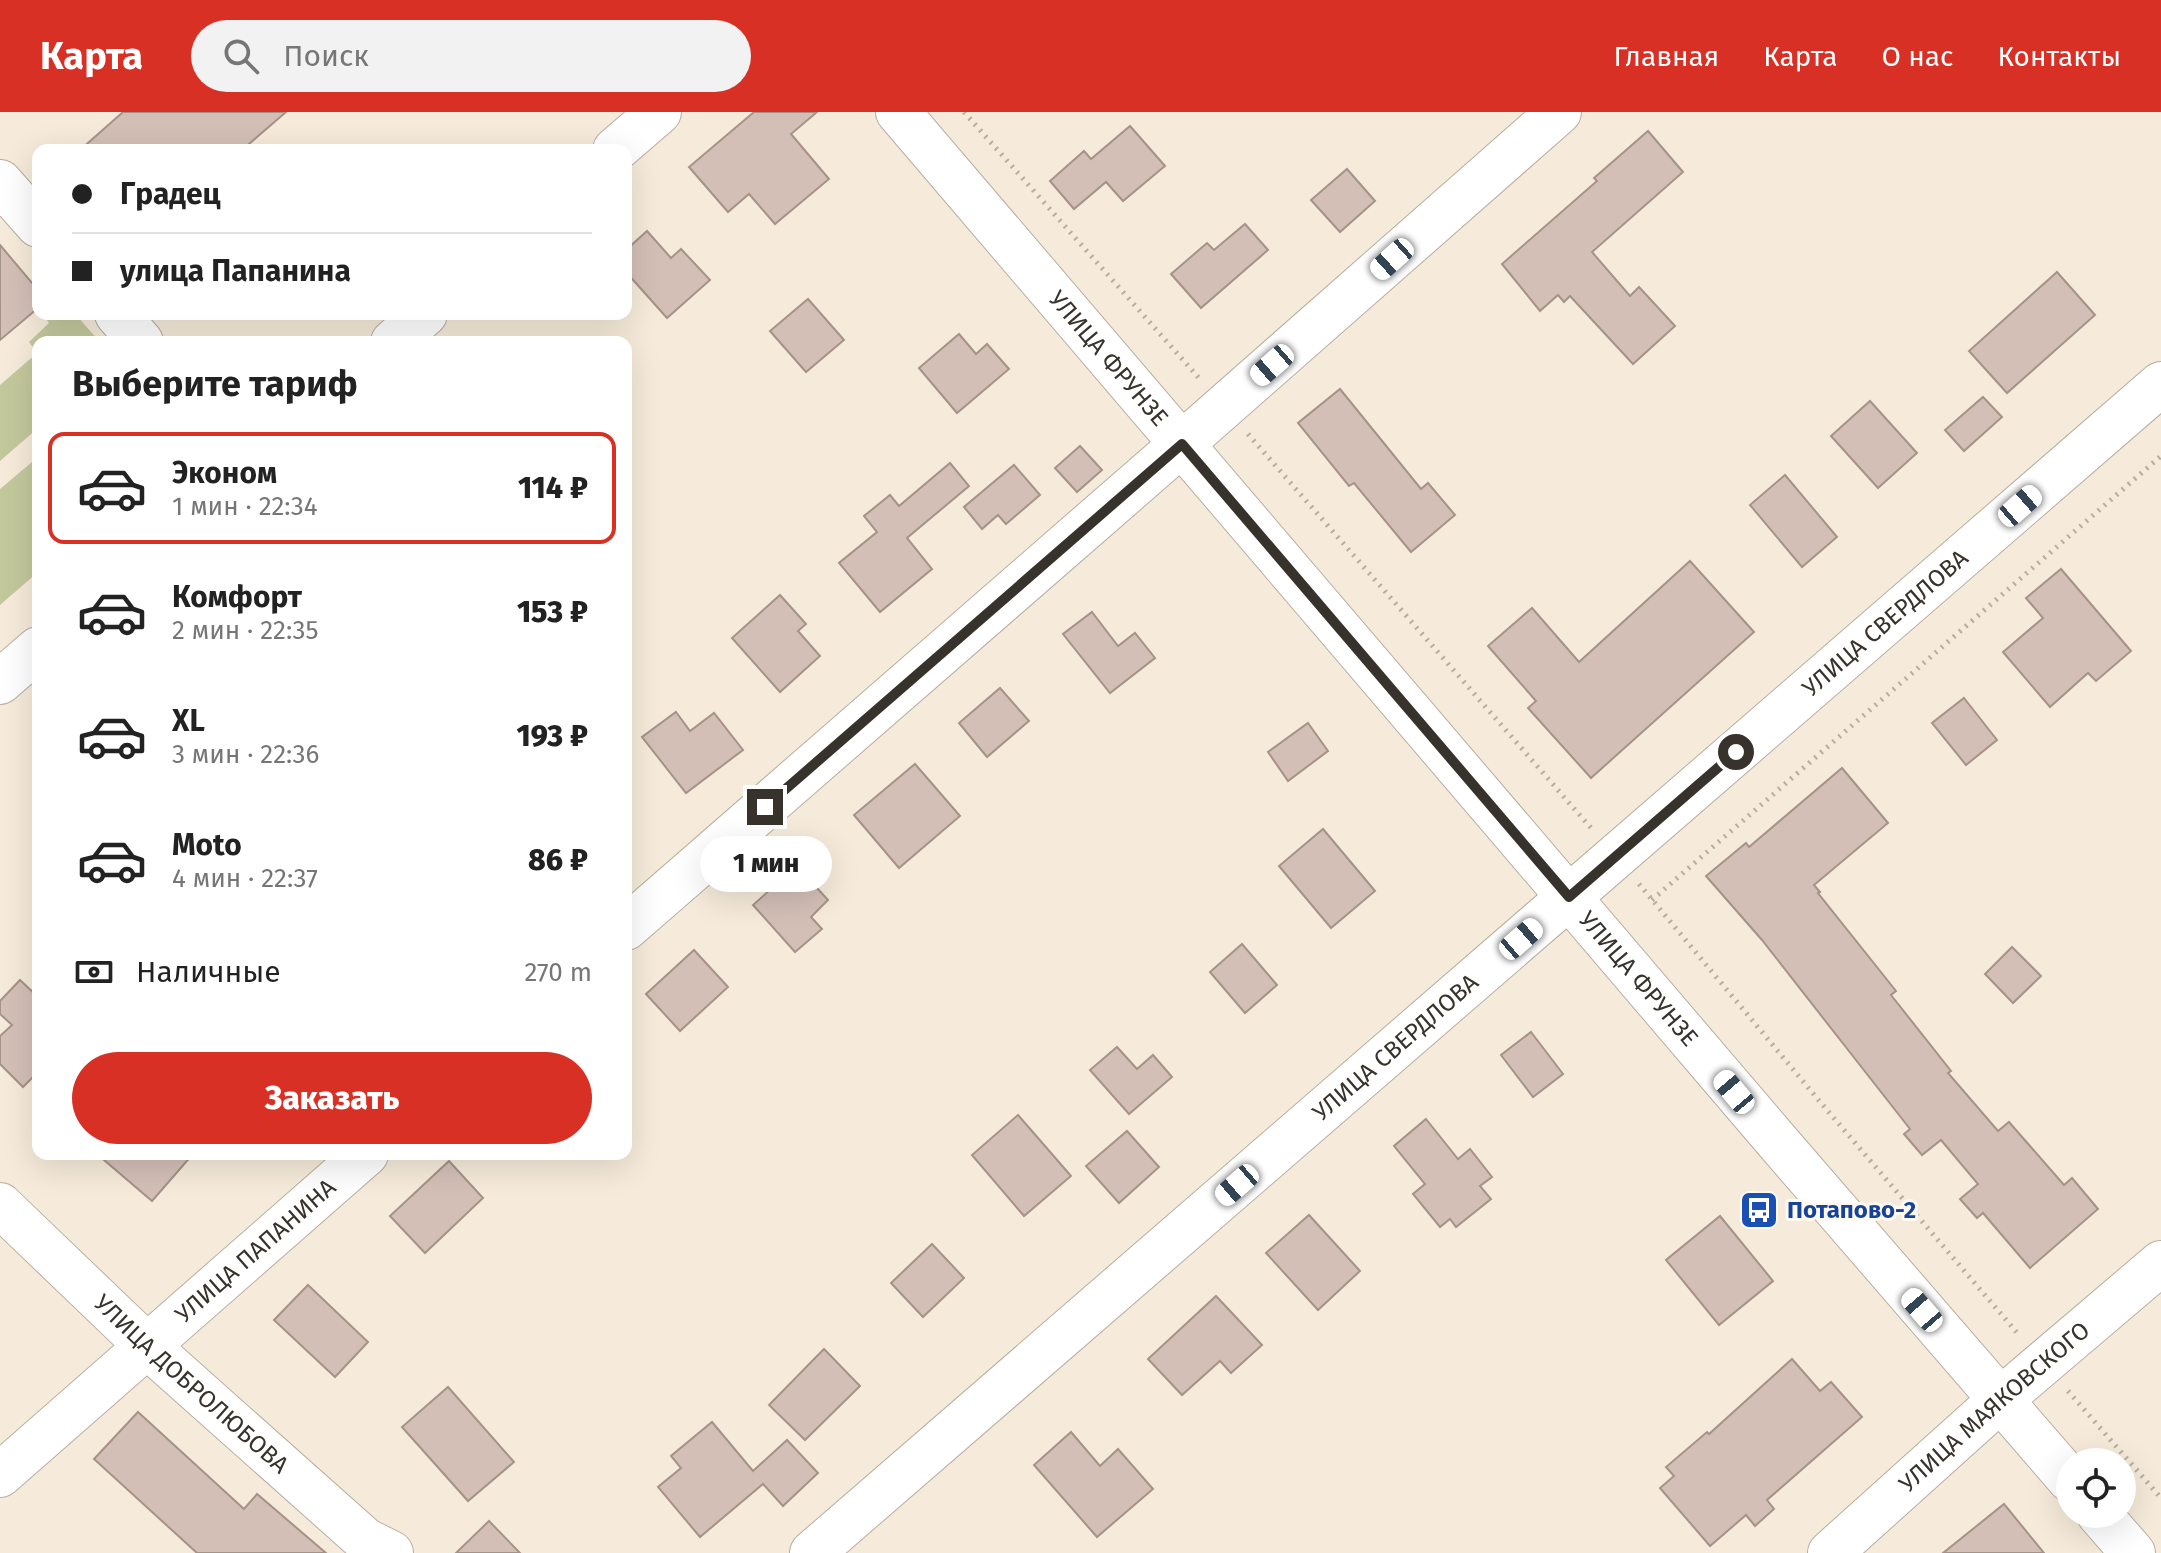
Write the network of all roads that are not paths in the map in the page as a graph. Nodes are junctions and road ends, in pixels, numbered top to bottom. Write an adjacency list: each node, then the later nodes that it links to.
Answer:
1 (659, 112): 4 (street)
2 (898, 112): 12 (street, УЛИЦА ФРУНЗЕ)
3 (1559, 112): 12 (street)
4 (622, 144)
5 (0, 182): 6 (street)
6 (32, 218)
7 (122, 320): 9 (street)
8 (418, 320): 10 (street)
9 (136, 336)
10 (400, 336)
11 (2161, 384): 15 (street, УЛИЦА СВЕРДЛОВА)
12 (1182, 444): 15 (street, УЛИЦА ФРУНЗЕ); 16 (street)
13 (32, 654): 14 (street)
14 (0, 682)
15 (1569, 897): 21 (street, УЛИЦА ФРУНЗЕ); 26 (street, УЛИЦА СВЕРДЛОВА)
16 (632, 923)
17 (359, 1160): 20 (street, УЛИЦА ПАПАНИНА)
18 (0, 1205): 20 (street, УЛИЦА ДОБРОЛЮБОВА)
19 (2161, 1263): 21 (street, УЛИЦА МАЯКОВСКОГО)
20 (146, 1345): 23 (street, УЛИЦА ПАПАНИНА); 25 (street, УЛИЦА ДОБРОЛЮБОВА)
21 (2000, 1400): 22 (street, УЛИЦА ФРУНЗЕ); 27 (street, УЛИЦА МАЯКОВСКОГО)
22 (2056, 1464)
23 (0, 1475)
24 (2111, 1528): 28 (street)
25 (372, 1549)
26 (812, 1553)
27 (1830, 1553)
28 (2133, 1553)

